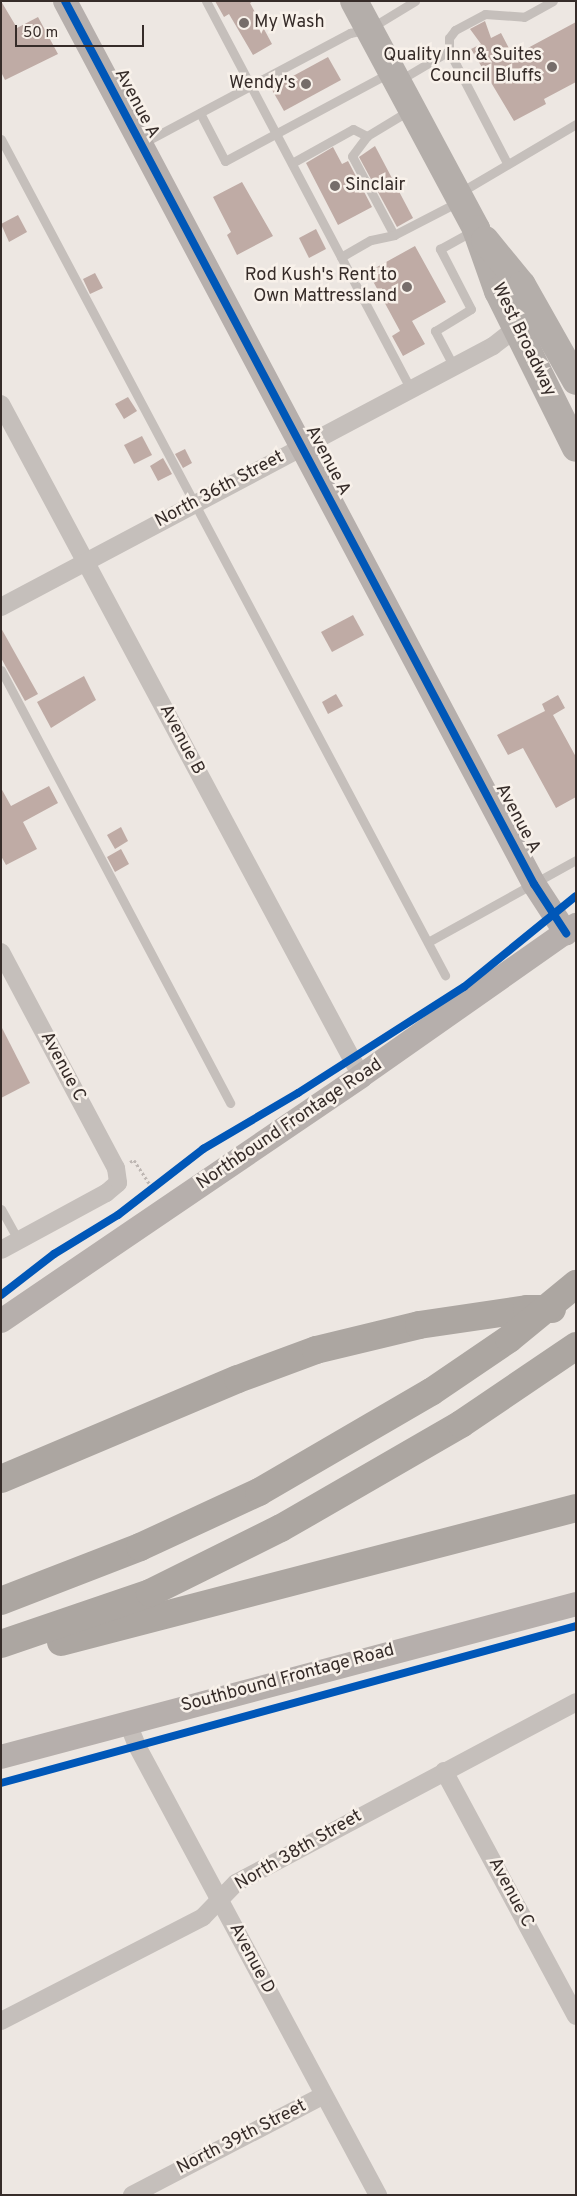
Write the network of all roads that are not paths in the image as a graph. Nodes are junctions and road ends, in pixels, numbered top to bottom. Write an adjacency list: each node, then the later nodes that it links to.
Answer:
1 (65, 1): 16 (street, Avenue A)
2 (206, 1): 9 (lane)
3 (354, 1): 6 (main road, West Broadway)
4 (415, 1): 6 (lane)
5 (553, 1): 7 (lane)
6 (369, 29): 8 (main road, West Broadway); 9 (lane)
7 (449, 51): 8 (lane); 18 (lane)
8 (394, 76): 10 (main road, West Broadway); 13 (lane)
9 (252, 86): 11 (lane); 13 (lane)
10 (412, 109): 14 (lane); 19 (main road, West Broadway)
11 (200, 113): 13 (lane); 16 (lane)
12 (576, 124): 18 (lane)
13 (277, 134): 17 (lane)
14 (367, 136): 17 (lane); 21 (lane)
15 (1, 139): 30 (lane)
16 (141, 144): 28 (street, Avenue A)
17 (292, 162): 22 (lane)
18 (507, 163): 19 (lane)
19 (458, 197): 20 (main road, West Broadway); 21 (lane)
20 (476, 229): 23 (main road, West Broadway); 24 (lane); 25 (main road, West Broadway)
21 (394, 235): 22 (lane)
22 (341, 257): 26 (lane)
23 (516, 328): 24 (street, North 36th Street); 29 (main road, West Broadway)
24 (454, 367): 26 (street, North 36th Street)
25 (576, 381)
26 (412, 390): 28 (street, North 36th Street)
27 (1, 404): 31 (street, Avenue B)
28 (303, 446): 30 (street, North 36th Street); 35 (street, Avenue A)
29 (576, 448)
30 (196, 503): 31 (street, North 36th Street); 37 (lane)
31 (86, 562): 32 (street, North 36th Street); 40 (street, Avenue B)
32 (1, 607)
33 (1, 670): 41 (lane)
34 (576, 860): 35 (lane)
35 (534, 884): 36 (street, Avenue A); 37 (lane)
36 (571, 929): 40 (street, Northbound Frontage Road)
37 (428, 942): 39 (lane)
38 (1, 952): 43 (street, Avenue C)
39 (445, 975)
40 (361, 1076): 47 (street, Northbound Frontage Road)
41 (230, 1103)
42 (1, 1209): 43 (lane)
43 (18, 1240): 44 (street)
44 (1, 1250)
45 (576, 1284): 51 (highway)
46 (576, 1308): 49 (highway)
47 (1, 1321)
48 (576, 1346): 53 (highway)
49 (1, 1479)
50 (576, 1508): 54 (highway)
51 (1, 1601)
52 (576, 1604): 56 (street, Southbound Frontage Road)
53 (1, 1644)
54 (1, 1658)
55 (576, 1702): 58 (street, North 38th Street)
56 (127, 1721): 57 (street, Southbound Frontage Road); 59 (street, Avenue D)
57 (1, 1757)
58 (444, 1771): 59 (street, North 38th Street); 60 (street, Avenue C)
59 (219, 1901): 61 (street, North 38th Street); 62 (street, Avenue D)
60 (576, 2016)
61 (1, 2022)
62 (324, 2095): 63 (street, North 39th Street); 64 (street, Avenue D)
63 (132, 2195)
64 (378, 2195)

